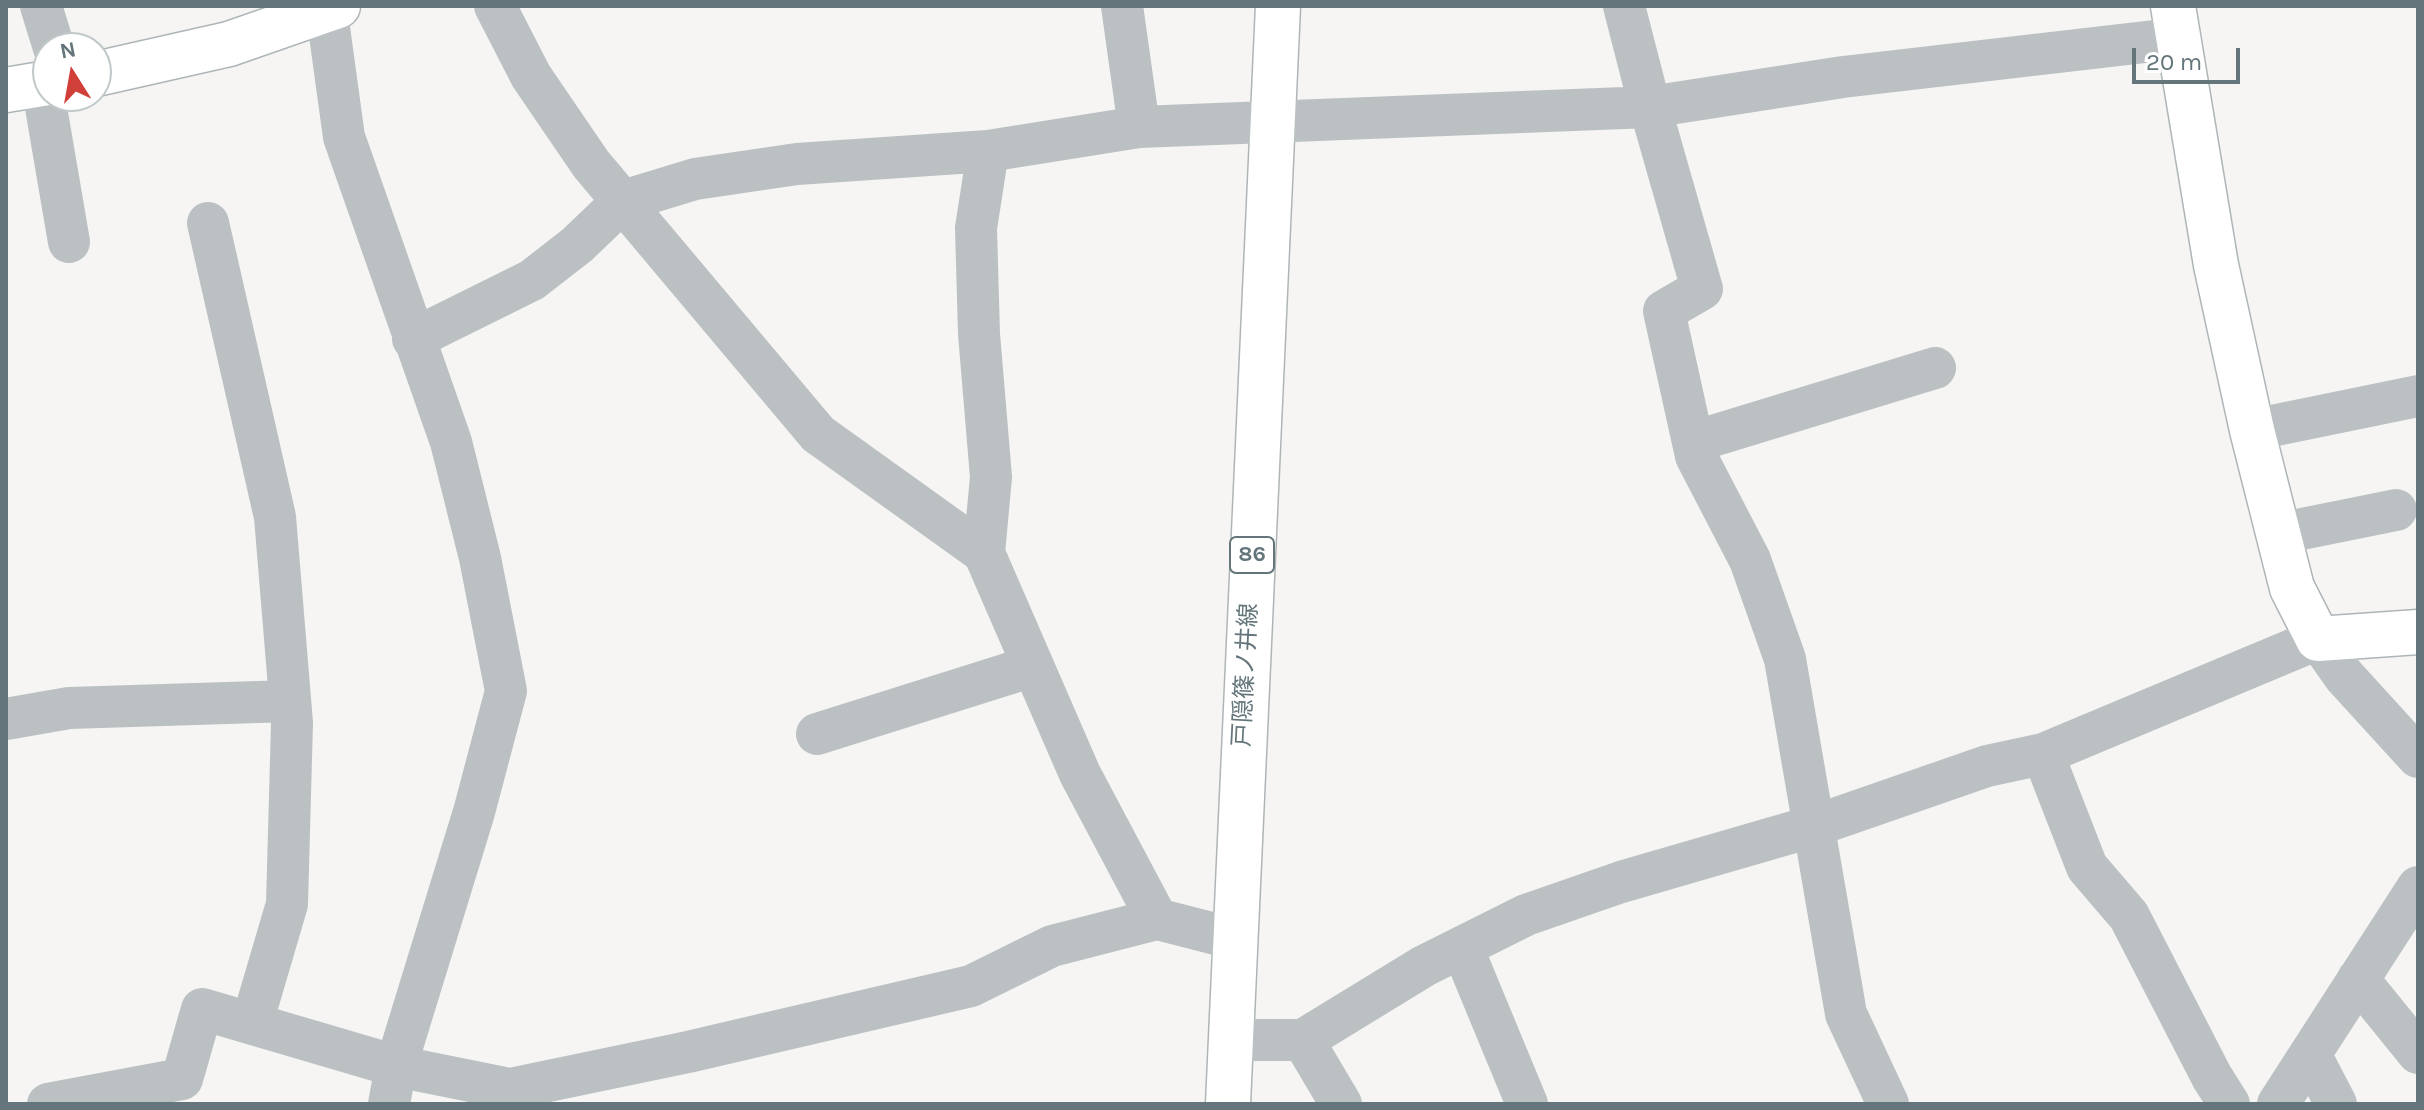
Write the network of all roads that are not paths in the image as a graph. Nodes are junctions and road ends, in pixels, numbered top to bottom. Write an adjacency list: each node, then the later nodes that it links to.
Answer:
1 (41, 6): 8 (street)
2 (495, 6): 15 (street)
3 (1122, 6): 13 (street)
4 (1278, 6): 12 (main road, 戸隠篠ノ井線 / 86)
5 (1624, 6): 10 (street)
6 (331, 7): 9 (main road); 18 (street)
7 (2176, 22): 10 (street); 21 (main road)
8 (40, 32)
9 (112, 70)
10 (1650, 107): 12 (street); 22 (street)
11 (45, 112): 17 (street)
12 (1271, 122): 13 (street); 37 (main road, 戸隠篠ノ井線 / 86)
13 (1139, 127): 14 (street)
14 (988, 151): 15 (street); 25 (street)
15 (623, 201): 18 (street); 25 (street)
16 (208, 223): 29 (street)
17 (69, 242)
18 (413, 339): 45 (street)
19 (1935, 368): 22 (street)
20 (2418, 396): 21 (street)
21 (2252, 430): 24 (main road)
22 (1693, 442): 34 (street)
23 (2396, 510): 24 (street)
24 (2277, 534): 27 (main road)
25 (984, 553): 28 (street)
26 (2418, 632): 27 (main road)
27 (2318, 639): 32 (street); 33 (street)
28 (1033, 666): 31 (street); 36 (street)
29 (290, 701): 30 (street); 40 (street)
30 (6, 719)
31 (817, 734)
32 (2043, 754): 34 (street); 52 (street)
33 (2418, 757)
34 (1814, 826): 38 (street); 51 (street)
35 (2418, 887): 39 (street)
36 (1157, 919): 37 (street); 45 (street)
37 (1235, 939): 41 (main road, 戸隠篠ノ井線 / 86)
38 (1462, 947): 42 (street); 50 (street)
39 (2358, 979): 43 (street); 44 (street)
40 (252, 1023): 45 (street); 46 (street)
41 (1231, 1040): 42 (street); 48 (main road, 戸隠篠ノ井線 / 86)
42 (1303, 1040): 49 (street)
43 (2418, 1053)
44 (2310, 1054): 53 (street); 54 (street)
45 (392, 1085)
46 (179, 1092): 47 (street)
47 (48, 1104)
48 (1228, 1104)
49 (1341, 1104)
50 (1527, 1104)
51 (1888, 1104)
52 (2229, 1104)
53 (2278, 1104)
54 (2336, 1104)

